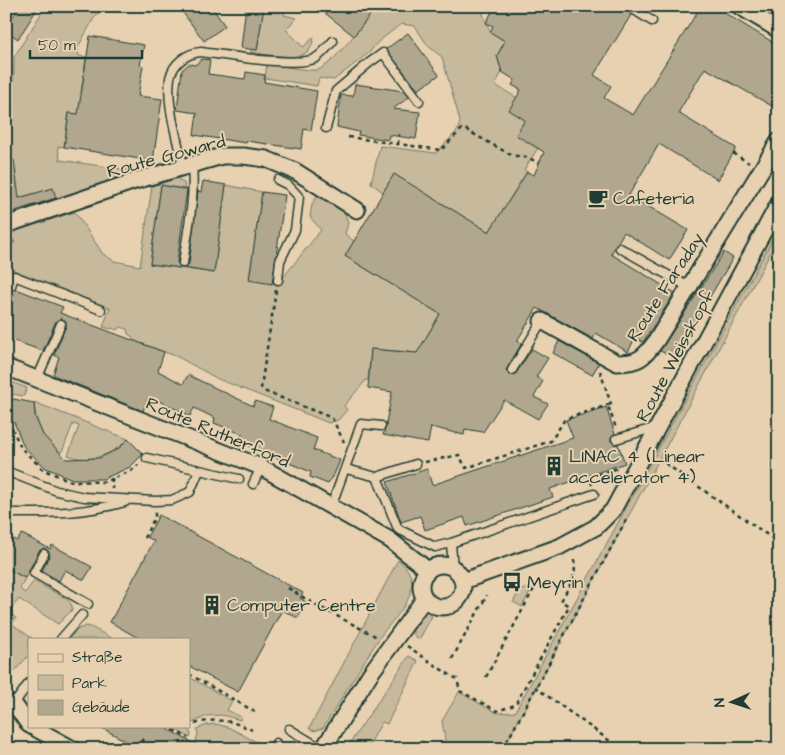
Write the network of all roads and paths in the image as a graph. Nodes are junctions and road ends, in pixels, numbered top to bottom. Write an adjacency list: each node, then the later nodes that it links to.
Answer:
1 (628, 6): 3 (lane)
2 (739, 6): 4 (street)
3 (652, 21)
4 (779, 30)
5 (333, 41): 14 (lane)
6 (419, 101): 7 (lane)
7 (326, 128)
8 (399, 134): 11 (path)
9 (348, 137): 11 (path)
10 (779, 141): 15 (street, Route Faraday)
11 (398, 144): 13 (path)
12 (733, 153): 15 (path)
13 (539, 163)
14 (188, 166): 18 (street, Route Goward); 19 (street, Route Goward); 23 (lane)
15 (761, 170): 26 (street, Route Faraday)
16 (278, 180): 24 (lane)
17 (779, 203): 38 (street, Route Weisskopf)
18 (357, 210)
19 (6, 225)
20 (14, 239): 22 (path)
21 (620, 248): 26 (lane)
22 (6, 259)
23 (183, 263)
24 (278, 280)
25 (9, 285): 28 (lane)
26 (689, 287): 29 (street, Route Faraday)
27 (275, 294): 40 (path)
28 (101, 310)
29 (542, 321): 32 (lane)
30 (61, 324): 34 (lane)
31 (6, 367): 34 (street, Route Rutherford)
32 (512, 370)
33 (600, 370): 35 (path)
34 (37, 379): 44 (street, Route Rutherford)
35 (611, 404): 39 (path); 43 (path)
36 (6, 424): 41 (path)
37 (382, 426): 40 (lane)
38 (658, 426): 39 (lane); 65 (street, Route Weisskopf)
39 (618, 439)
40 (350, 454): 45 (lane)
41 (147, 458): 48 (lane)
42 (659, 459): 60 (path)
43 (416, 464): 49 (lane)
44 (261, 466): 52 (lane); 56 (street, Route Rutherford)
45 (346, 469): 49 (lane); 56 (lane)
46 (615, 469): 50 (path)
47 (6, 471): 54 (lane)
48 (199, 471): 51 (lane); 55 (lane)
49 (377, 477): 59 (lane)
50 (590, 477)
51 (239, 479)
52 (253, 484)
53 (594, 494): 59 (lane)
54 (132, 500): 55 (lane); 57 (lane)
55 (155, 502): 58 (path)
56 (331, 507): 64 (street, Route Rutherford)
57 (8, 513)
58 (144, 538)
59 (451, 543): 63 (lane)
60 (779, 543)
61 (44, 554): 70 (lane)
62 (573, 554): 74 (path)
63 (454, 568): 64 (street); 65 (street)
64 (427, 572): 69 (street)
65 (463, 581): 69 (street)
66 (536, 585): 77 (path)
67 (288, 588): 73 (path)
68 (486, 595): 75 (path)
69 (425, 598): 92 (street)
70 (88, 604)
71 (82, 615): 72 (lane)
72 (62, 638)
73 (383, 640)
74 (403, 643)
75 (452, 659)
76 (190, 675): 80 (path)
77 (486, 677)
78 (28, 684): 79 (lane)
79 (10, 704): 81 (street)
80 (257, 713)
81 (28, 724)
82 (195, 724): 86 (path)
83 (34, 728): 90 (street)
84 (170, 728): 87 (path)
85 (289, 729): 92 (lane)
86 (252, 730)
87 (188, 738)
88 (143, 739): 91 (path)
89 (423, 741): 93 (path)
90 (73, 749)
91 (137, 749)
92 (323, 749)
93 (419, 749)
94 (503, 749): 95 (path)
95 (621, 749)

